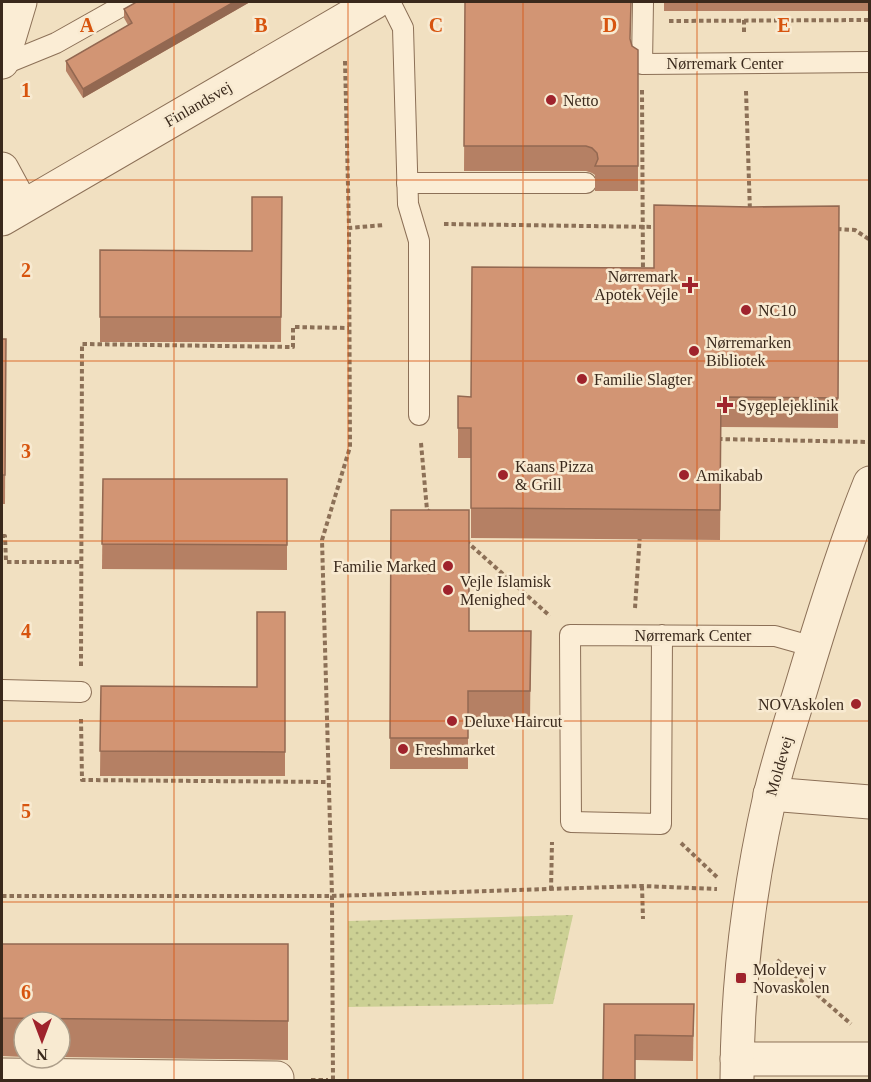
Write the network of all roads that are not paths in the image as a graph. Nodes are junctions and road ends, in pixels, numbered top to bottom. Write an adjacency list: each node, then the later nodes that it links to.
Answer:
1 (20, 2): 7 (street)
2 (129, 2): 7 (lane)
3 (375, 2): 11 (street, Finlandsvej)
4 (390, 2): 9 (lane)
5 (643, 2): 6 (lane, Nørremark Center)
6 (870, 62)
7 (2, 63)
8 (2, 169): 11 (street, Finlandsvej)
9 (407, 183): 10 (lane); 12 (lane)
10 (585, 183)
11 (12, 213)
12 (419, 415)
13 (870, 483): 15 (street, Moldevej)
14 (662, 635): 14 (lane, Nørremark Center); 15 (lane, Nørremark Center)
15 (814, 646): 18 (street, Moldevej)
16 (2, 690): 17 (lane)
17 (81, 692)
18 (770, 794): 19 (street); 21 (street, Moldevej)
19 (870, 802)
20 (867, 1059): 21 (street, Moldevej)
21 (737, 1070)
22 (2, 1075): 23 (street)
23 (277, 1078)

